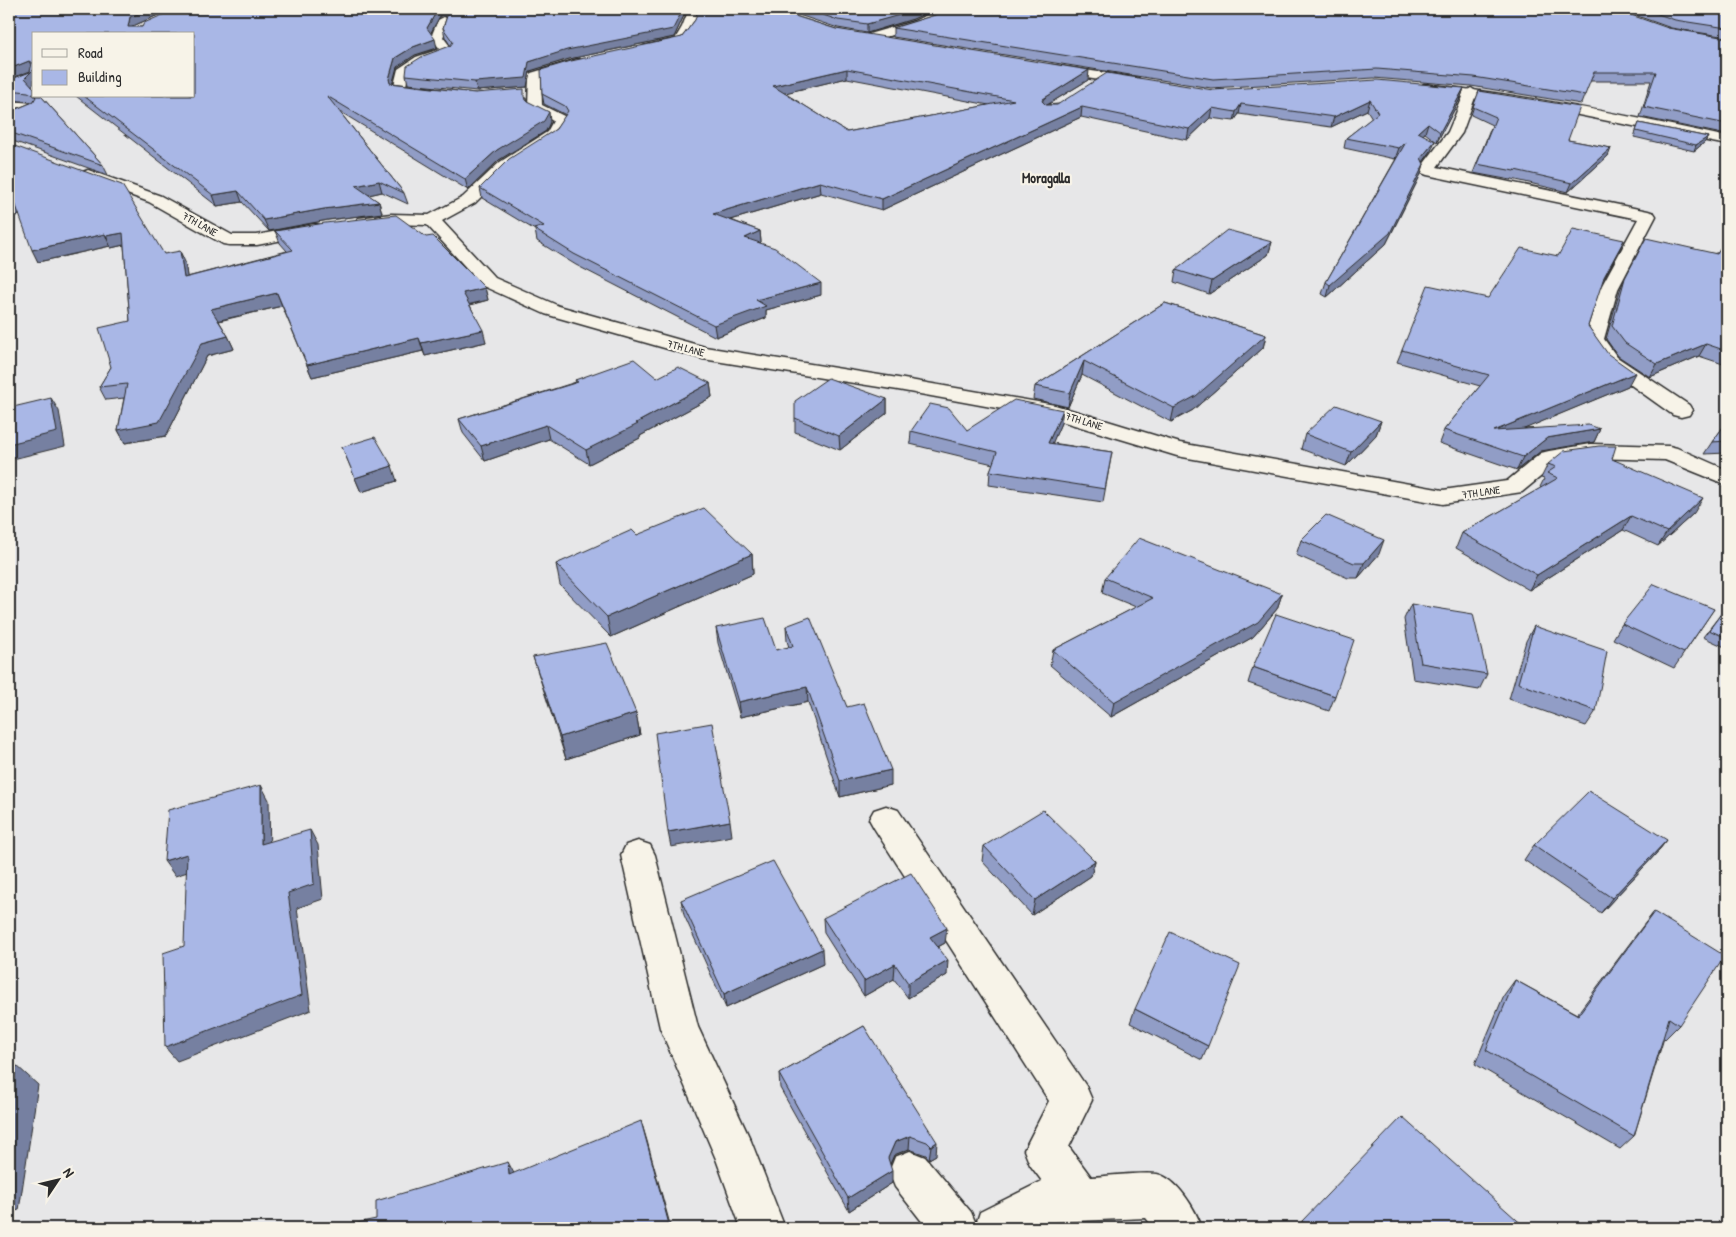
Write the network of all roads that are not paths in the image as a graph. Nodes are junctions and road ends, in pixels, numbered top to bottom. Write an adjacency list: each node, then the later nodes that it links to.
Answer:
1 (700, 9): 7 (street)
2 (946, 9): 5 (street)
3 (444, 20): 15 (street)
4 (851, 36): 5 (street)
5 (866, 38): 6 (street)
6 (894, 43)
7 (636, 51)
8 (588, 60): 20 (street, 7TH LANE)
9 (1044, 68): 10 (street)
10 (1102, 77): 11 (street); 13 (street)
11 (1147, 84)
12 (1413, 87): 14 (street)
13 (1083, 90)
14 (1471, 92): 18 (street); 21 (street)
15 (445, 94)
16 (9, 105): 17 (street)
17 (9, 119)
18 (1727, 141)
19 (73, 169): 20 (street, 7TH LANE)
20 (432, 220): 22 (street, 7TH LANE)
21 (1681, 410)
22 (1727, 478)
23 (886, 820): 26 (street)
24 (638, 856): 27 (street)
25 (910, 1172): 28 (street)
26 (1081, 1199): 29 (street); 30 (street)
27 (763, 1228)
28 (956, 1228)
29 (996, 1228)
30 (1180, 1228)

